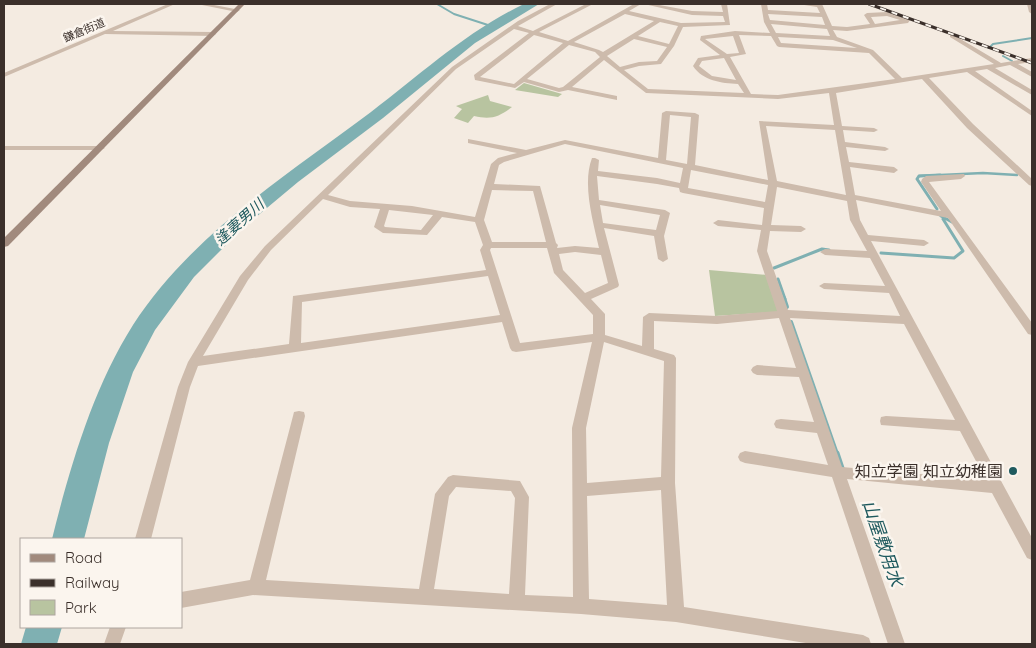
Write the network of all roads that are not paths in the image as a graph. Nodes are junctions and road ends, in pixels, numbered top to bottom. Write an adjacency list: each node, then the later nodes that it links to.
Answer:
1 (172, 4): 24 (street, 鎌倉街道)
2 (200, 4): 12 (street)
3 (554, 4): 22 (street)
4 (590, 4): 25 (street)
5 (638, 4): 13 (street)
6 (647, 4): 16 (street)
7 (724, 4): 16 (street)
8 (764, 4): 14 (street)
9 (801, 4): 11 (street)
10 (1030, 4): 15 (street)
11 (820, 5): 17 (street)
12 (239, 7): 27 (street)
13 (624, 12): 18 (street); 32 (street)
14 (765, 12): 17 (street); 19 (street)
15 (1032, 12)
16 (726, 14): 20 (street)
17 (824, 15): 23 (street)
18 (659, 20): 20 (street); 30 (street)
19 (767, 22): 23 (street); 28 (street)
20 (681, 25): 33 (street)
21 (873, 25): 21 (street); 23 (street)
22 (513, 27): 25 (street); 74 (street)
23 (828, 27): 31 (street)
24 (102, 33): 27 (street); 43 (street, 鎌倉街道)
25 (533, 33): 32 (street); 46 (street)
26 (734, 33): 28 (street); 35 (street); 35 (street)
27 (213, 34): 60 (street)
28 (772, 34): 31 (street); 34 (street)
29 (952, 36): 39 (street)
30 (632, 37): 33 (street); 36 (street)
31 (834, 38): 34 (street)
32 (570, 44): 36 (street); 46 (street)
33 (671, 46): 41 (street)
34 (871, 51): 47 (street)
35 (725, 55): 48 (street); 48 (street)
36 (603, 56): 41 (street); 49 (street)
37 (1032, 60): 38 (street)
38 (1011, 63): 39 (street); 44 (street)
39 (1000, 65): 40 (street)
40 (989, 67): 42 (street); 51 (street)
41 (618, 69): 52 (street)
42 (969, 70): 45 (street); 54 (street)
43 (4, 75)
44 (1032, 75)
45 (924, 77): 47 (street); 71 (street)
46 (523, 80): 49 (street)
47 (900, 80): 50 (street)
48 (740, 82): 52 (street)
49 (567, 88): 53 (street)
50 (832, 91): 52 (street); 55 (street)
51 (1032, 93)
52 (749, 96)
53 (614, 98)
54 (1032, 114)
55 (838, 128): 56 (street); 58 (street); 70 (street)
56 (874, 130)
57 (471, 141): 62 (street)
58 (842, 144): 61 (street); 65 (street)
59 (4, 148): 60 (street)
60 (101, 148): 89 (street)
61 (885, 149)
62 (525, 153): 64 (street); 72 (street)
63 (595, 160): 68 (street)
64 (662, 160): 66 (street); 66 (street)
65 (846, 164): 67 (street); 75 (street)
66 (688, 166): 70 (street); 73 (street)
67 (894, 170)
68 (592, 173): 73 (street); 76 (street)
69 (962, 176): 80 (street)
70 (773, 183): 75 (street); 78 (street)
71 (1032, 183)
72 (490, 187): 81 (street); 91 (street)
73 (684, 187): 78 (street)
74 (321, 196): 77 (street); 107 (street)
75 (852, 198): 80 (street); 87 (street)
76 (596, 202): 83 (street); 86 (street)
77 (385, 206): 79 (street); 79 (street)
78 (770, 206): 84 (street)
79 (440, 214): 81 (street)
80 (948, 215): 103 (street)
81 (479, 220): 90 (street)
82 (718, 223): 84 (street)
83 (600, 225): 86 (street); 92 (street)
84 (766, 228): 85 (street); 100 (street)
85 (801, 229)
86 (660, 234): 95 (street)
87 (865, 238): 88 (street); 94 (street)
88 (924, 243)
89 (4, 244)
90 (488, 245): 91 (street); 96 (street)
91 (553, 248): 92 (street); 99 (street)
92 (606, 252): 99 (street)
93 (824, 252): 94 (street)
94 (874, 255): 98 (street)
95 (663, 259)
96 (492, 272): 101 (street); 105 (street)
97 (824, 286): 98 (street)
98 (892, 290): 102 (street)
99 (585, 297): 104 (street)
100 (784, 314): 102 (street); 106 (street); 109 (street)
101 (505, 318): 104 (street); 105 (street)
102 (908, 320): 113 (street)
103 (1032, 331)
104 (599, 338): 106 (street); 119 (street)
105 (295, 347): 107 (street)
106 (648, 352): 117 (street)
107 (194, 362): 120 (street)
108 (757, 370): 109 (street)
109 (804, 373): 114 (street)
110 (299, 416): 122 (street)
111 (886, 421): 113 (street)
112 (781, 424): 114 (street)
113 (965, 426): 118 (street)
114 (822, 428): 116 (street)
115 (745, 457): 116 (street)
116 (837, 472): 118 (street); 131 (street)
117 (668, 483): 119 (street); 127 (street)
118 (998, 487): 121 (street)
119 (579, 490): 126 (street)
120 (143, 538)
121 (1032, 551)
122 (256, 588): 123 (street); 124 (street)
123 (425, 598): 125 (street); 125 (street)
124 (182, 600)
125 (517, 602): 126 (street)
126 (581, 606): 127 (street)
127 (676, 614): 130 (street)
128 (118, 628): 129 (street)
129 (112, 644)
130 (862, 644)
131 (896, 644)

